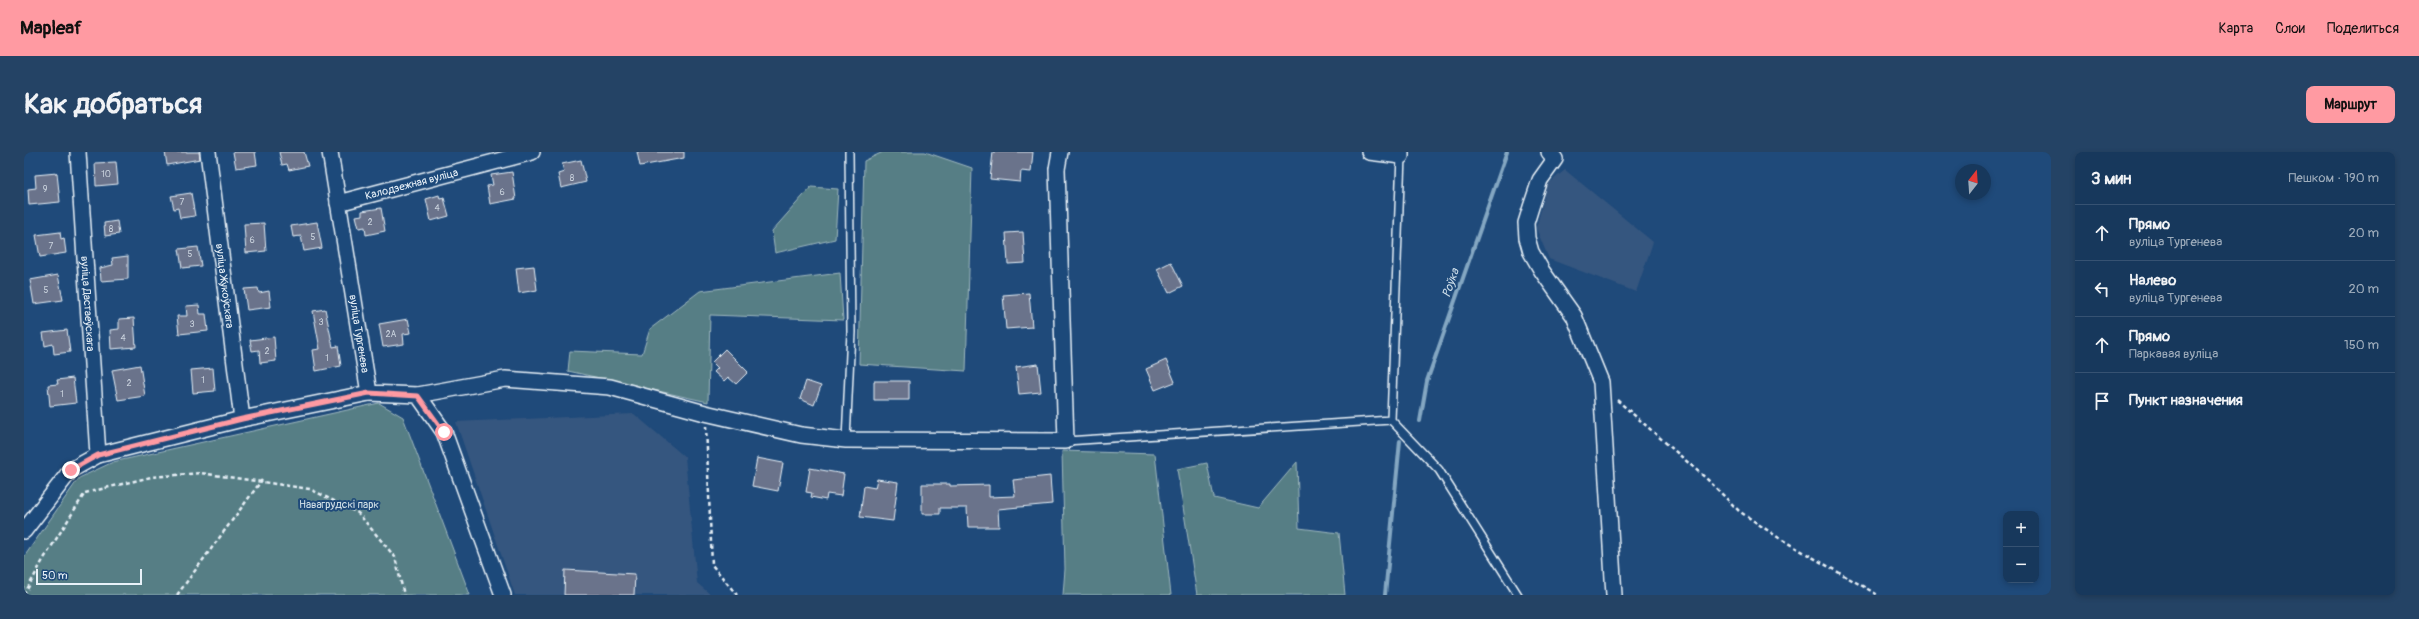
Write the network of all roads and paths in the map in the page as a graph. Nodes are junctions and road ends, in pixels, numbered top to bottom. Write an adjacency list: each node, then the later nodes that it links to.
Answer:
1 (78, 152): 19 (street, вуліца Дастаеўскага)
2 (208, 152): 15 (street, вуліца Жукоўскага)
3 (330, 152): 10 (street, вуліца Тургенева)
4 (532, 152): 10 (street, Калодзежная вуліца)
5 (849, 152): 17 (lane)
6 (1060, 152): 18 (street)
7 (1369, 152): 8 (street)
8 (1401, 154): 16 (lane)
9 (1552, 156): 28 (street)
10 (338, 203): 11 (street, вуліца Тургенева)
11 (369, 393): 12 (street); 15 (street)
12 (418, 396): 14 (street); 25 (street)
13 (1616, 399): 29 (path)
14 (705, 413): 17 (street); 26 (path)
15 (242, 419): 19 (street)
16 (1391, 420): 18 (lane); 27 (lane)
17 (846, 440): 18 (street)
18 (1066, 441)
19 (98, 455): 21 (street)
20 (262, 480): 22 (path); 23 (path); 24 (path)
21 (24, 531)
22 (24, 595)
23 (177, 595)
24 (404, 595)
25 (504, 595)
26 (737, 595)
27 (1518, 595)
28 (1614, 595)
29 (1878, 595)

